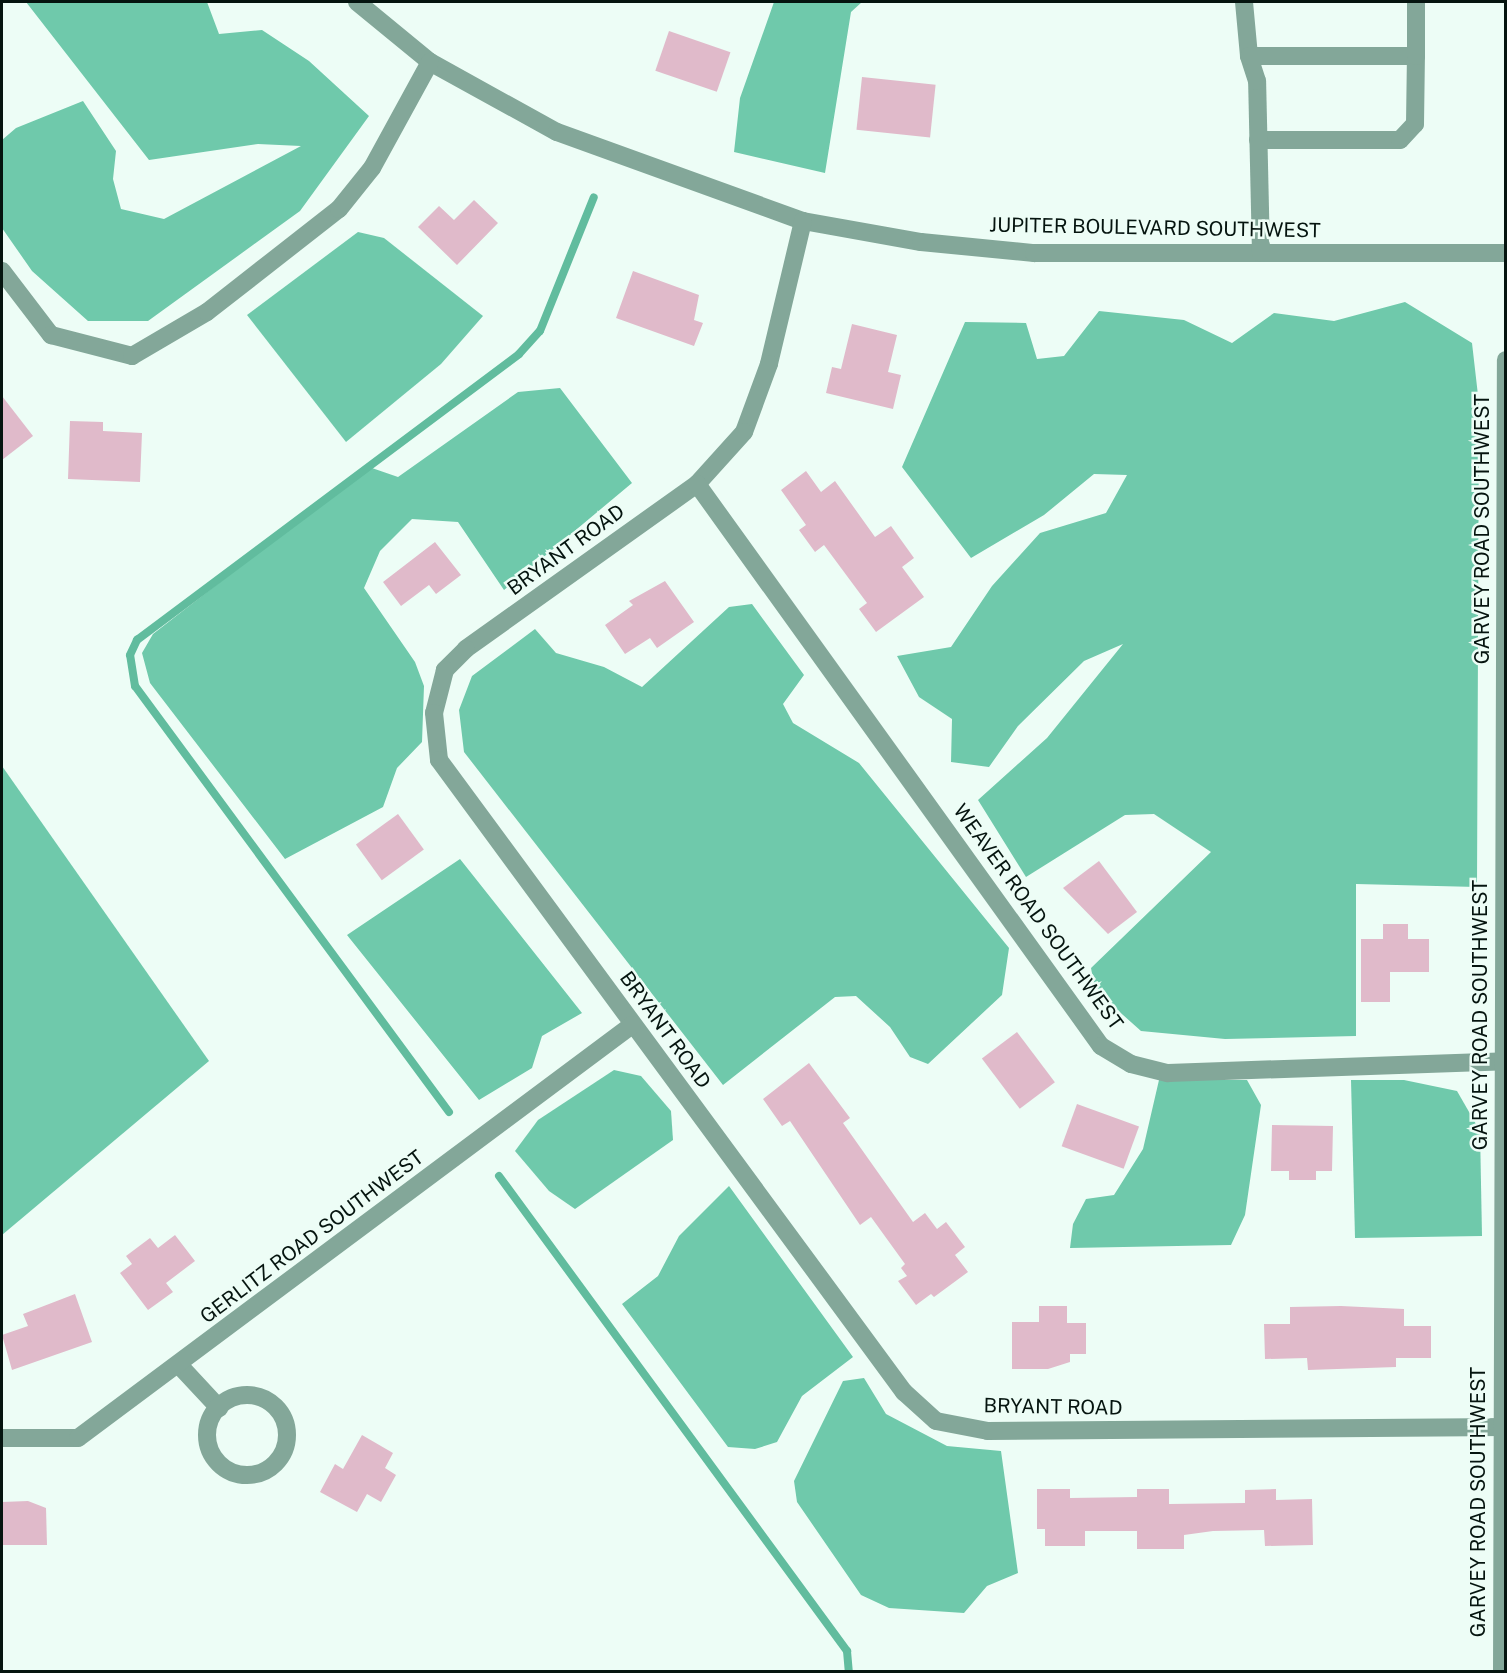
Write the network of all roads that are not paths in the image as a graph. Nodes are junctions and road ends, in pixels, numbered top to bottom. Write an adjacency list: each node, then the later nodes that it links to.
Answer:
1 (357, 2): 6 (street, JUPITER BOULEVARD SOUTHWEST)
2 (1244, 2): 4 (street)
3 (1416, 2): 5 (street)
4 (1249, 56): 5 (street); 7 (street)
5 (1416, 56): 7 (street)
6 (430, 62): 8 (street, JUPITER BOULEVARD SOUTHWEST); 11 (street)
7 (1258, 140): 9 (street)
8 (803, 221): 9 (street, JUPITER BOULEVARD SOUTHWEST); 13 (street, BRYANT ROAD)
9 (1261, 253): 10 (street, JUPITER BOULEVARD SOUTHWEST)
10 (1506, 253)
11 (2, 271)
12 (1506, 360): 14 (street, GARVEY ROAD SOUTHWEST)
13 (697, 484): 15 (street, BRYANT ROAD); 16 (street, WEAVER ROAD SOUTHWEST)
14 (1505, 536): 16 (street, GARVEY ROAD SOUTHWEST)
15 (633, 1025): 17 (street, GERLITZ ROAD SOUTHWEST); 19 (street, BRYANT ROAD)
16 (1504, 1061): 19 (street, GARVEY ROAD SOUTHWEST)
17 (179, 1365): 18 (street); 20 (street, GERLITZ ROAD SOUTHWEST)
18 (219, 1407): 18 (street)
19 (1502, 1427): 21 (street, GARVEY ROAD SOUTHWEST)
20 (2, 1438)
21 (1502, 1671)

